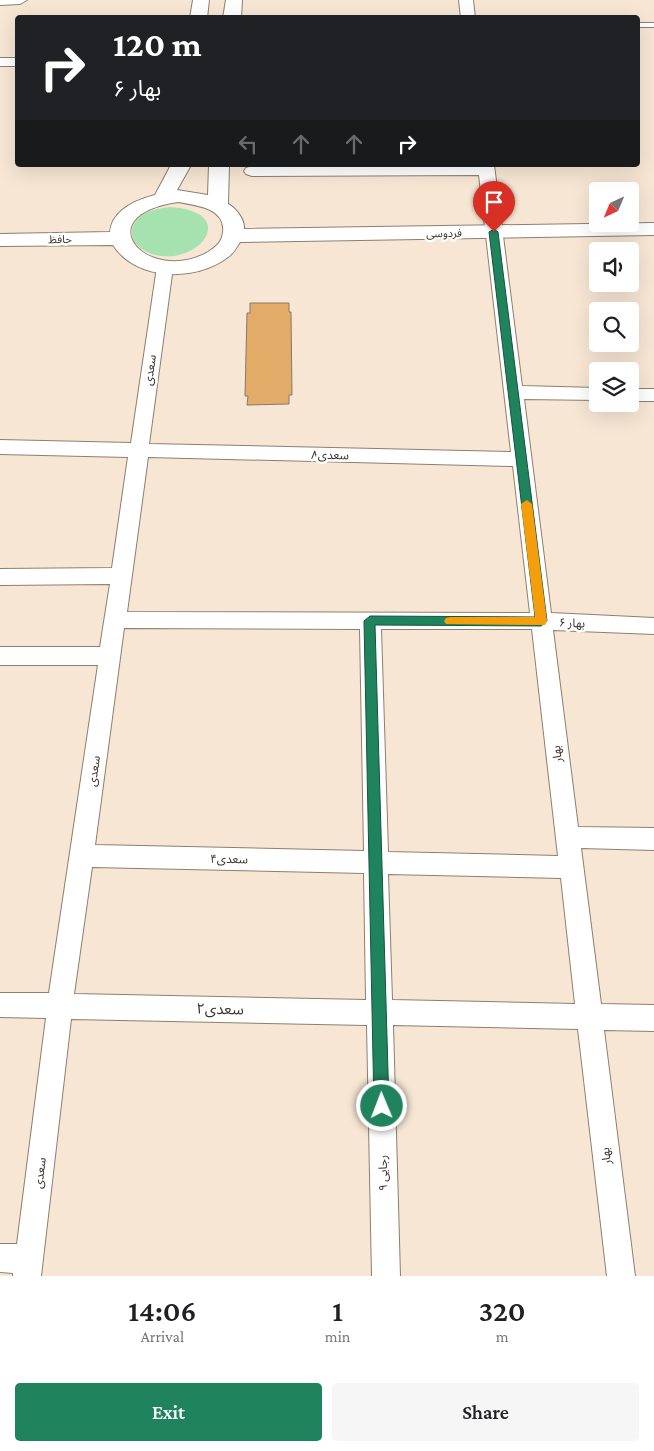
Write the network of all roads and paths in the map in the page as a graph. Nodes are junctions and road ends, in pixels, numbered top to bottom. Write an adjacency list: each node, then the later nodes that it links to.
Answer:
1 (20, 0): 5 (street)
2 (201, 0): 6 (street)
3 (234, 0): 7 (street)
4 (466, 0): 8 (street)
5 (0, 1)
6 (198, 15)
7 (232, 15)
8 (468, 15)
9 (640, 25): 10 (lane)
10 (654, 25)
11 (0, 62): 12 (street)
12 (15, 62)
13 (180, 167): 17 (street)
14 (218, 167): 18 (street)
15 (486, 168): 16 (street); 20 (street, بهار)
16 (252, 171)
17 (163, 198): 18 (street); 22 (street)
18 (218, 205): 21 (street)
19 (654, 229): 20 (street, فردوسی)
20 (494, 232): 21 (street, فردوسی); 25 (street, بهار)
21 (234, 236): 24 (street)
22 (121, 238): 23 (street, حافظ); 24 (street)
23 (0, 240)
24 (164, 267): 30 (street, سعدی)
25 (513, 392): 26 (street); 31 (street, بهار)
26 (589, 394)
27 (639, 395): 28 (street)
28 (654, 395)
29 (0, 447): 30 (street, سعدی۸)
30 (140, 450): 31 (street, سعدی۸); 32 (street, سعدی)
31 (521, 459): 36 (street, بهار)
32 (122, 576): 33 (street); 34 (street, سعدی)
33 (0, 578)
34 (116, 620): 35 (street, بهار ۶); 39 (street, سعدی)
35 (370, 621): 36 (street, بهار ۶); 43 (street, رجایی ۹)
36 (541, 621): 37 (street, بهار ۶); 40 (street, بهار)
37 (654, 626)
38 (0, 656): 39 (street)
39 (111, 656): 42 (street, سعدی)
40 (567, 837): 41 (street); 44 (street, بهار)
41 (654, 839)
42 (82, 856): 43 (street, سعدی۴); 46 (street, سعدی)
43 (376, 863): 44 (street, سعدی۴); 47 (street, رجایی ۹)
44 (571, 867): 48 (street, بهار)
45 (0, 1005): 46 (street, سعدی۲)
46 (60, 1006): 47 (street, سعدی۲); 51 (street, سعدی)
47 (379, 1012): 48 (street, سعدی۲); 52 (street, رجایی ۹)
48 (589, 1016): 49 (street, سعدی۲); 53 (street, بهار)
49 (654, 1018)
50 (0, 1258): 51 (street)
51 (28, 1268)
52 (386, 1276)
53 (620, 1276)

